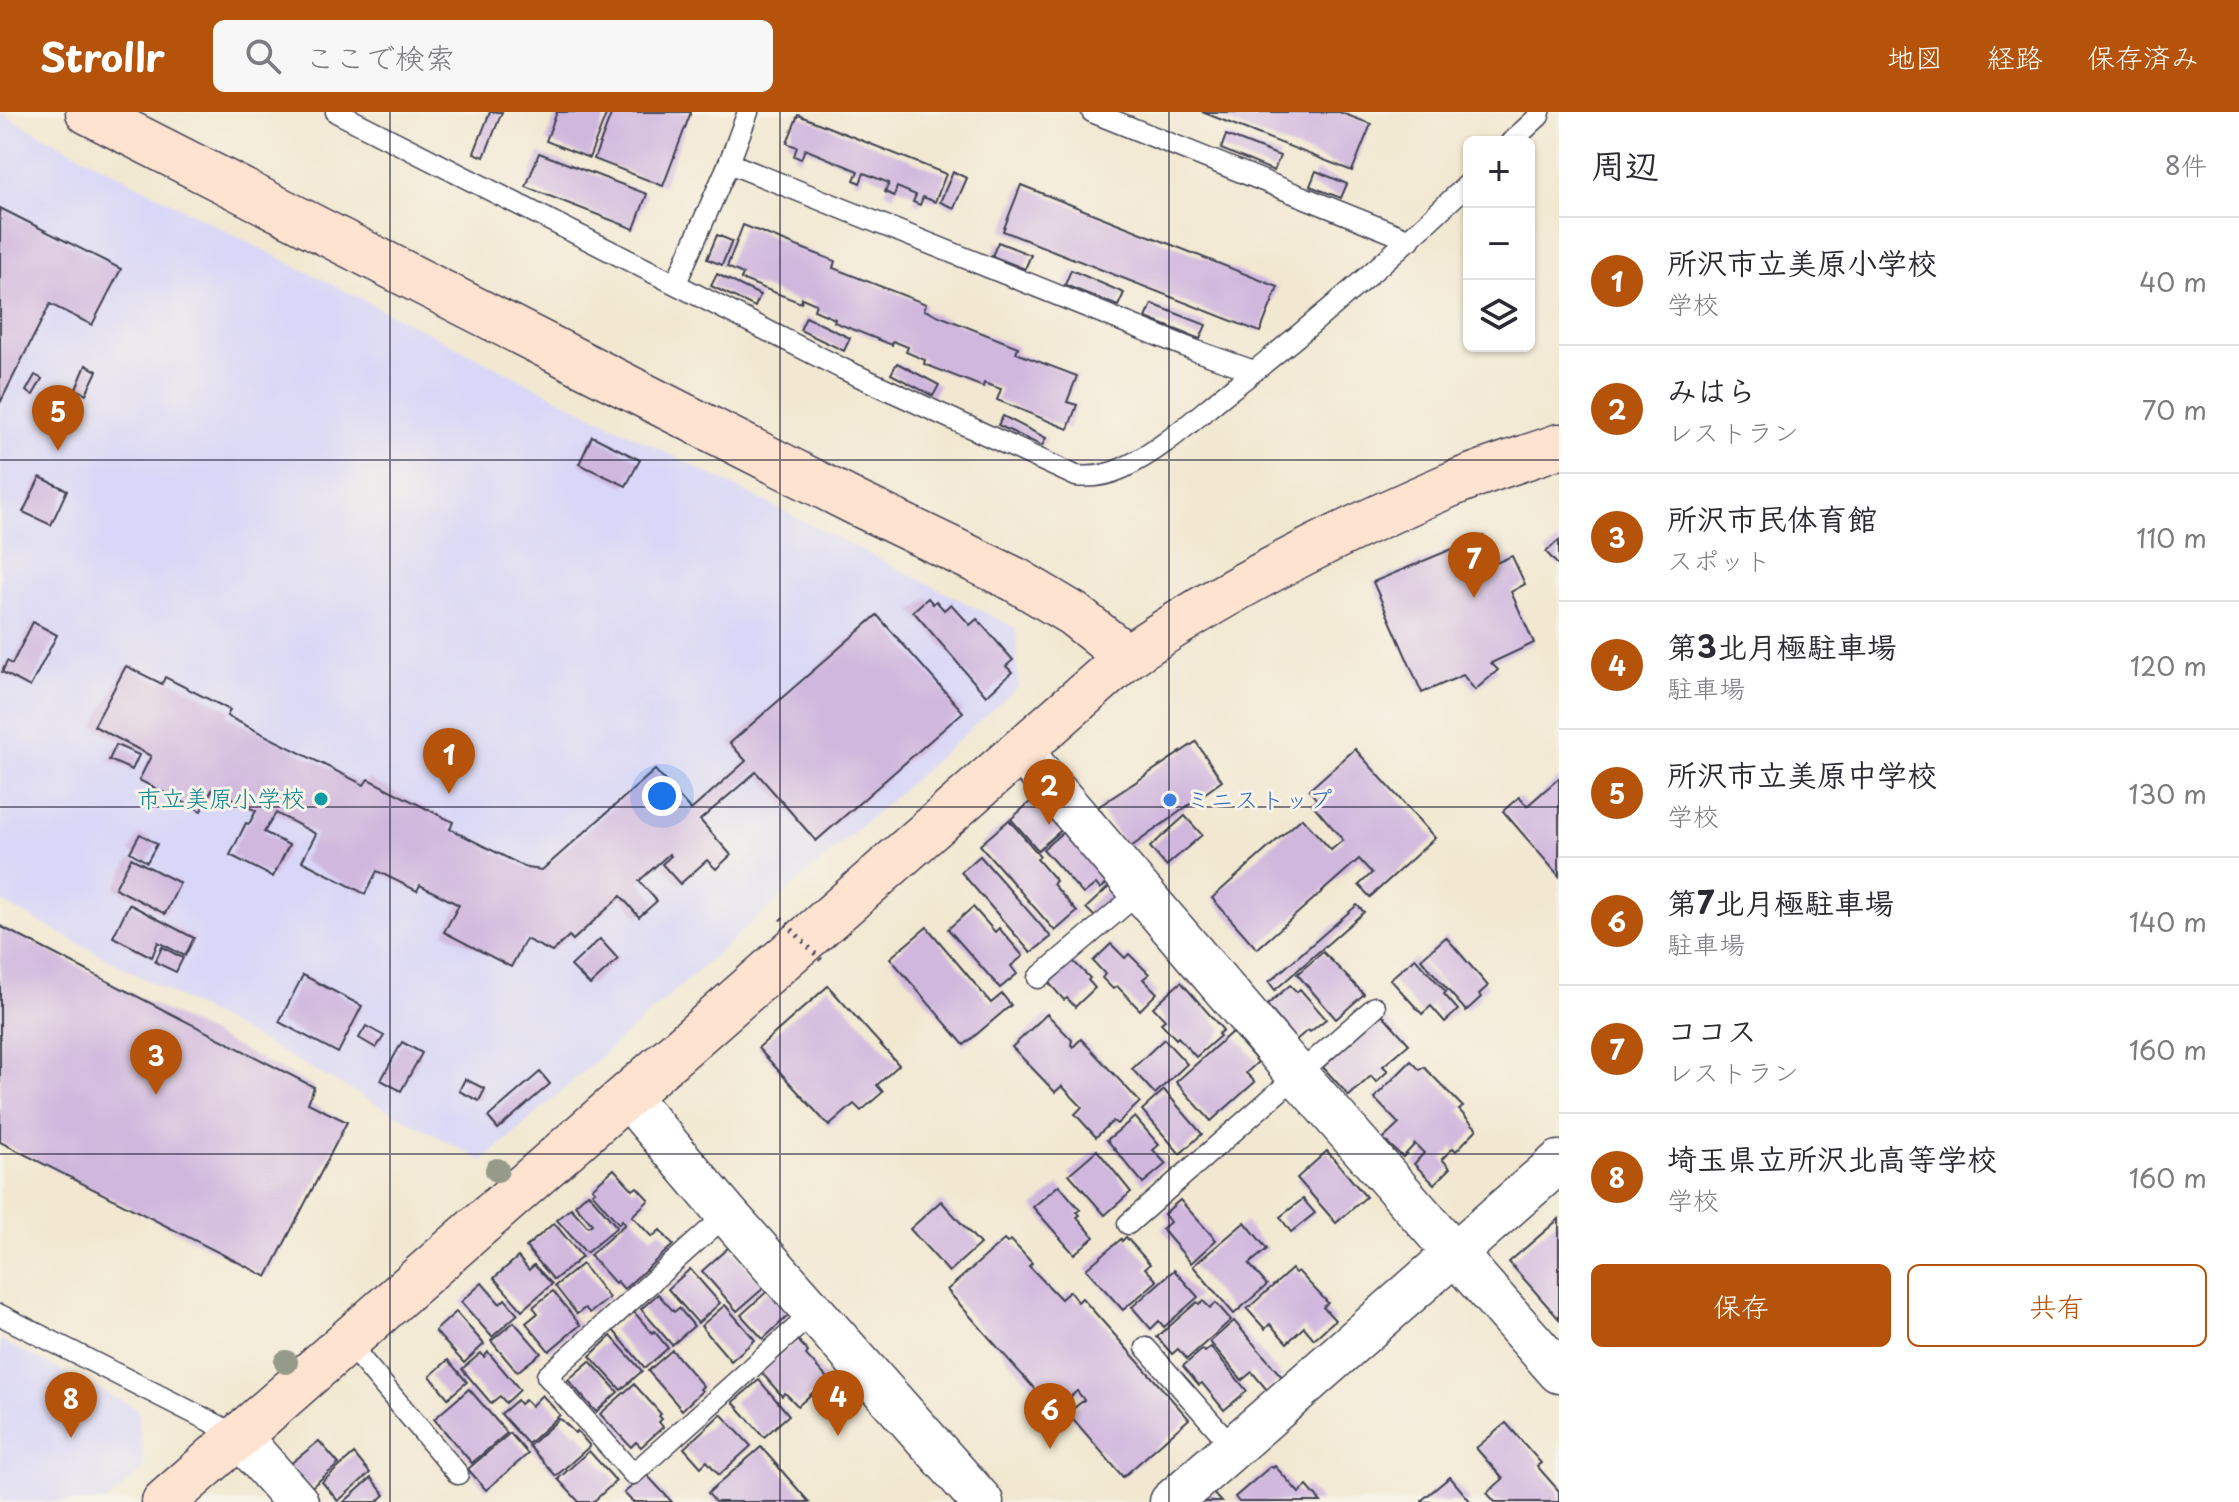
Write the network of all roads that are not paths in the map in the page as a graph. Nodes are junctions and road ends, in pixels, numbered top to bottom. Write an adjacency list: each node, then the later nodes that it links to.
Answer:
1 (88, 112): 13 (street)
2 (336, 112): 10 (lane)
3 (748, 112): 7 (lane)
4 (1092, 112): 9 (lane)
5 (1540, 112): 6 (lane)
6 (1517, 136)
7 (729, 163): 10 (lane); 11 (lane)
8 (1463, 189): 9 (lane)
9 (1410, 240): 11 (lane)
10 (676, 283): 11 (lane)
11 (1254, 371)
12 (1559, 446): 13 (street)
13 (1127, 657): 14 (street)
14 (1020, 750): 15 (street); 19 (street)
15 (1141, 891): 16 (lane); 18 (street)
16 (1038, 978)
17 (1375, 1007): 18 (lane)
18 (1297, 1074): 22 (lane); 23 (street)
19 (627, 1096): 21 (street); 26 (street)
20 (1559, 1162): 23 (street)
21 (727, 1214): 24 (street); 24 (lane)
22 (1128, 1224)
23 (1454, 1254): 28 (street); 30 (street)
24 (815, 1311): 34 (street)
25 (0, 1315): 29 (lane)
26 (347, 1342): 29 (street); 31 (lane)
27 (1146, 1348): 30 (lane)
28 (1559, 1372)
29 (239, 1436): 32 (street); 33 (street)
30 (1233, 1447): 35 (street)
31 (458, 1474)
32 (164, 1502)
33 (297, 1502)
34 (982, 1502)
35 (1171, 1502)

